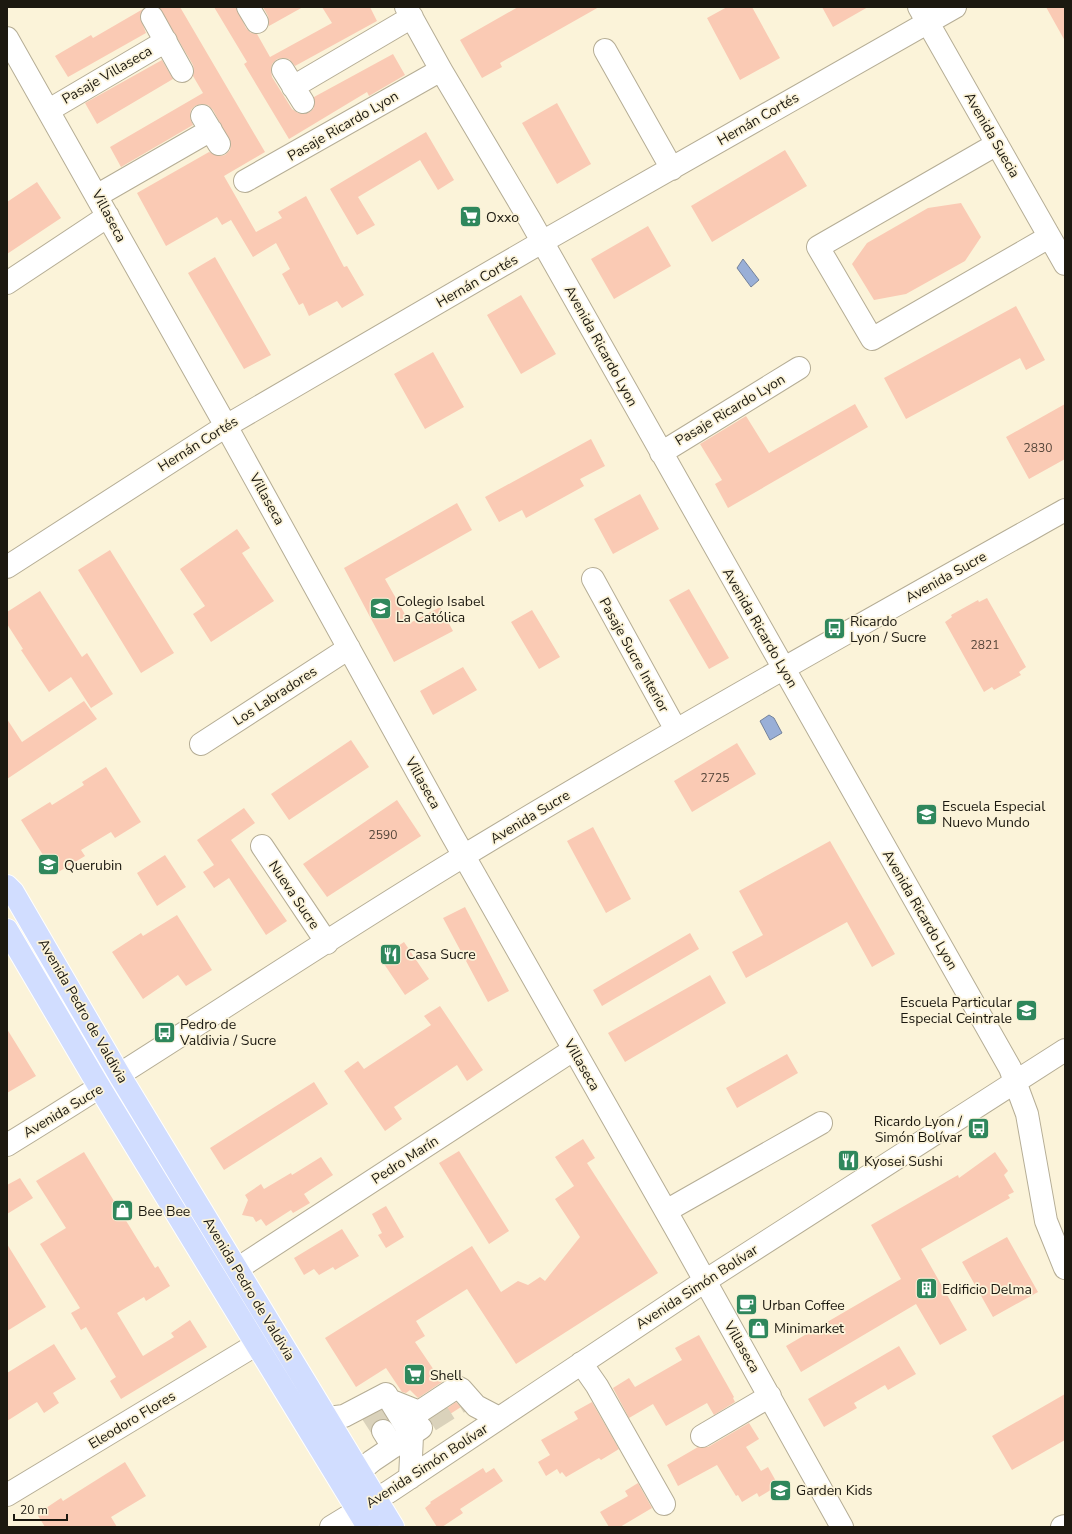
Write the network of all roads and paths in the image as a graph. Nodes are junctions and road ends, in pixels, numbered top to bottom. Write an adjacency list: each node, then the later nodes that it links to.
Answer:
1 (955, 7): 3 (street, Hernán Cortés)
2 (409, 12): 8 (street, Avenida Ricardo Lyon); 10 (street)
3 (923, 15): 13 (street, Avenida Suecia); 14 (street, Hernán Cortés)
4 (152, 17): 6 (street, Pasaje Villaseca)
5 (7, 38): 11 (street, Villaseca)
6 (166, 41): 9 (street, Pasaje Villaseca); 11 (street, Pasaje Villaseca)
7 (605, 50): 14 (street)
8 (441, 70): 15 (street, Pasaje Ricardo Lyon); 19 (street, Avenida Ricardo Lyon)
9 (182, 71)
10 (293, 86)
11 (48, 110): 16 (street, Villaseca)
12 (211, 130): 16 (street)
13 (997, 144): 18 (street, Avenida Suecia); 18 (street)
14 (672, 168): 19 (street, Hernán Cortés)
15 (245, 181)
16 (98, 195): 17 (street, Villaseca)
17 (108, 216): 21 (street); 23 (street, Villaseca)
18 (1050, 237): 20 (street, Avenida Suecia)
19 (542, 242): 23 (street, Hernán Cortés); 24 (street, Avenida Ricardo Lyon)
20 (1065, 264)
21 (7, 283)
22 (799, 368): 24 (street, Pasaje Ricardo Lyon)
23 (226, 426): 26 (street, Hernán Cortés); 28 (street, Villaseca)
24 (661, 453): 29 (street, Avenida Ricardo Lyon)
25 (1065, 510): 29 (street, Avenida Sucre)
26 (7, 567)
27 (592, 579): 30 (street, Pasaje Sucre Interior)
28 (349, 648): 31 (street, Los Labradores); 33 (street, Villaseca)
29 (782, 669): 30 (street, Avenida Sucre); 40 (street, Avenida Ricardo Lyon)
30 (676, 730): 33 (street, Avenida Sucre)
31 (201, 744)
32 (262, 846): 36 (street, Nueva Sucre)
33 (463, 856): 36 (street, Avenida Sucre); 37 (street, Villaseca)
34 (9, 892): 39 (main road, Avenida Pedro de Valdivia)
35 (7, 930): 41 (main road, Avenida Pedro de Valdivia)
36 (327, 943): 39 (street, Avenida Sucre)
37 (573, 1050): 44 (street, Villaseca); 46 (street, Pedro Marín)
38 (1065, 1050): 40 (street, Avenida Simón Bolívar)
39 (120, 1076): 41 (street, Avenida Sucre); 46 (main road, Avenida Pedro de Valdivia)
40 (1016, 1082): 45 (street, Avenida Ricardo Lyon); 47 (street, Avenida Simón Bolívar)
41 (100, 1088): 43 (street, Avenida Sucre); 48 (main road, Avenida Pedro de Valdivia)
42 (821, 1123): 44 (street)
43 (7, 1144)
44 (666, 1211): 47 (street, Villaseca)
45 (1065, 1268)
46 (237, 1269): 51 (main road, Avenida Pedro de Valdivia)
47 (705, 1281): 49 (street, Avenida Simón Bolívar); 50 (street, Villaseca)
48 (257, 1344): 57 (street, Eleodoro Flores); 60 (main road, Avenida Pedro de Valdivia)
49 (581, 1363): 52 (street, Avenida Simón Bolívar); 59 (street)
50 (770, 1396): 54 (street); 63 (street, Villaseca)
51 (328, 1418): 53 (street); 55 (main road, Avenida Pedro de Valdivia)
52 (499, 1418): 53 (street); 56 (street, Avenida Simón Bolívar)
53 (422, 1423): 55 (street); 56 (street)
54 (702, 1436)
55 (360, 1471): 58 (main road, Avenida Pedro de Valdivia)
56 (418, 1473): 58 (street, Avenida Simón Bolívar)
57 (7, 1495)
58 (377, 1499): 60 (street, Avenida Simón Bolívar); 62 (main road, Avenida Pedro de Valdivia)
59 (664, 1504)
60 (363, 1519): 61 (street, Avenida Simón Bolívar)
61 (331, 1527)
62 (394, 1527)
63 (842, 1527)

